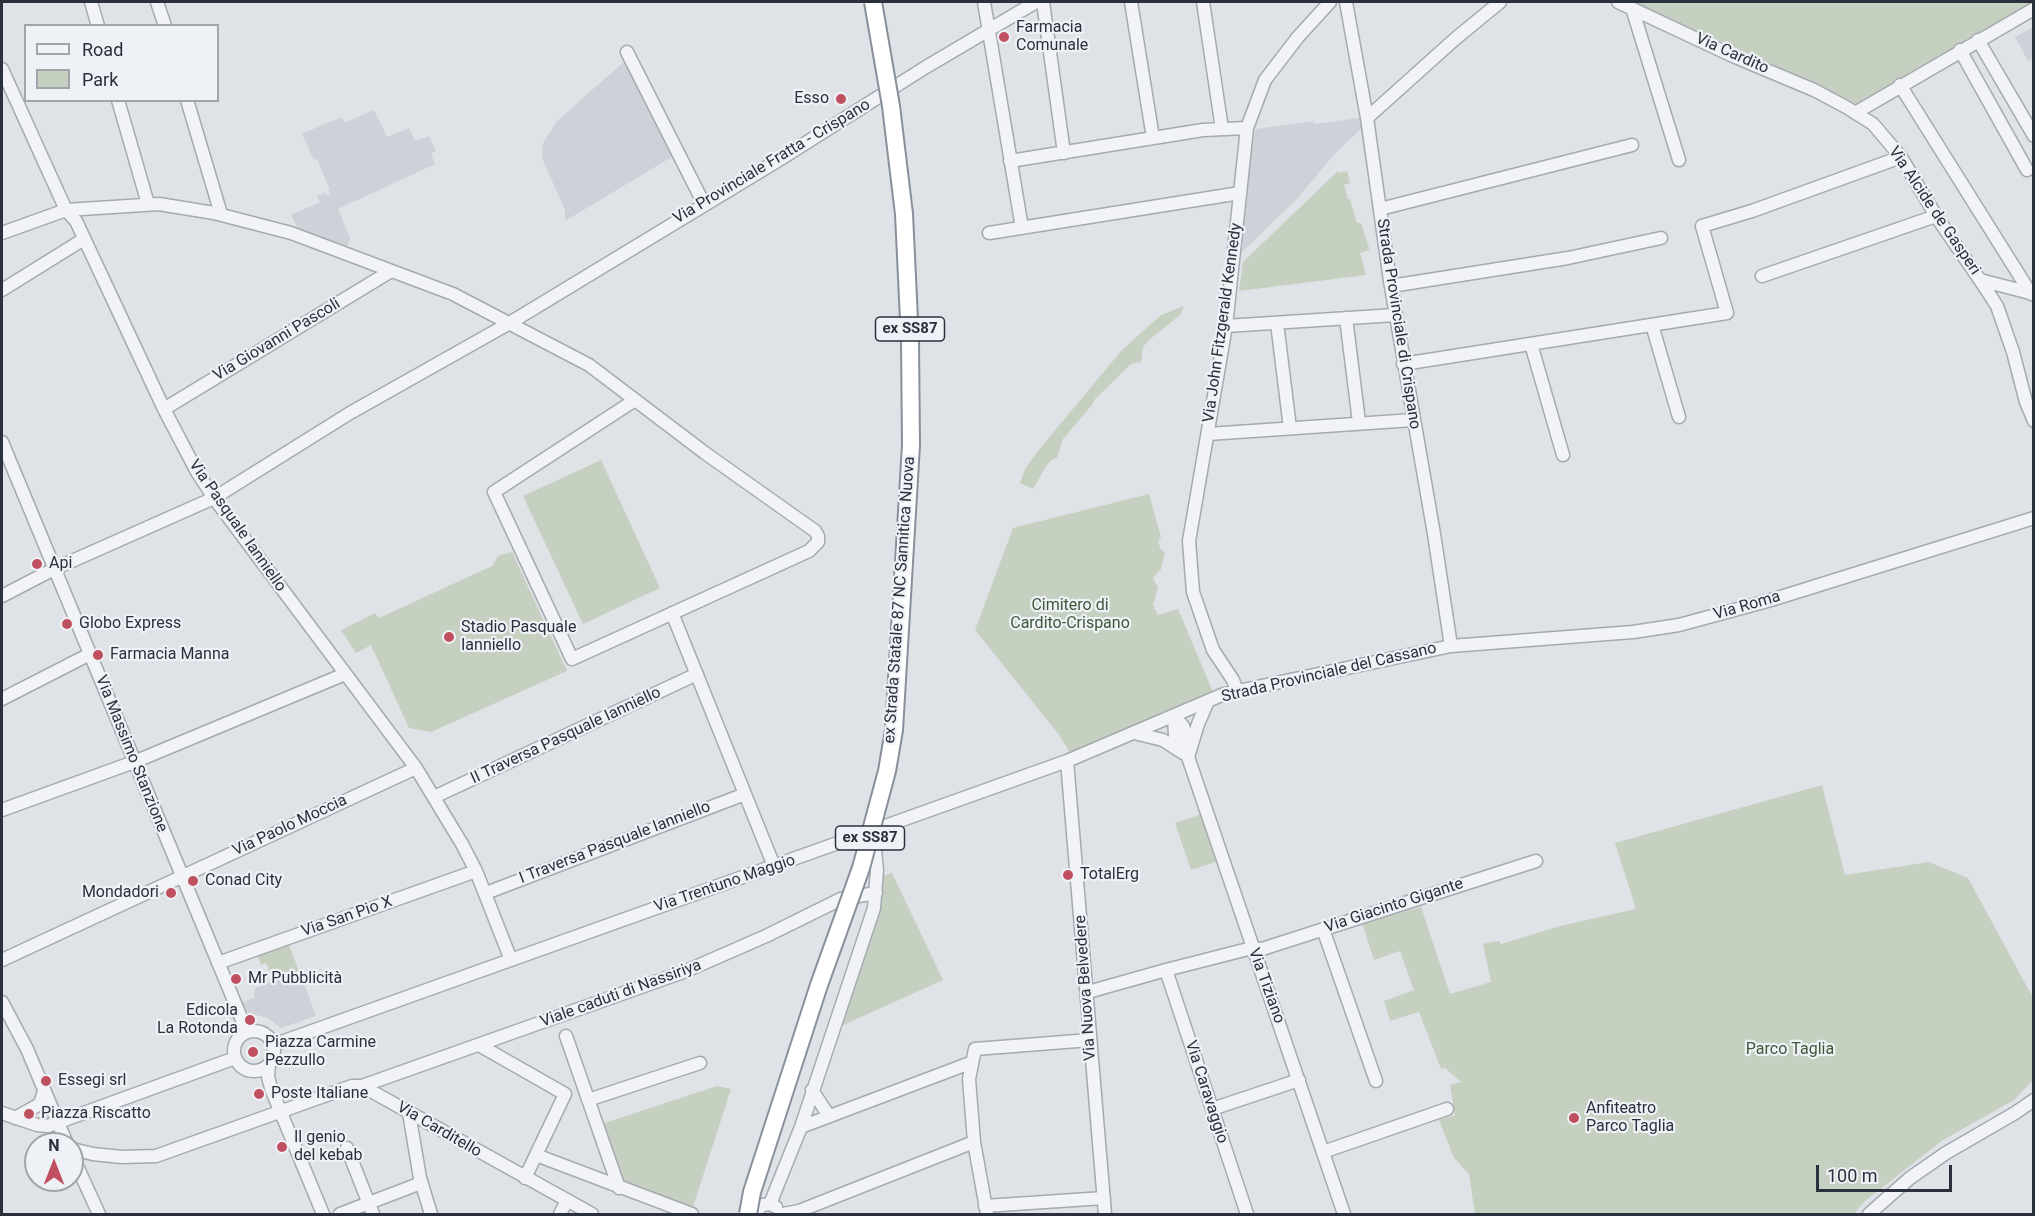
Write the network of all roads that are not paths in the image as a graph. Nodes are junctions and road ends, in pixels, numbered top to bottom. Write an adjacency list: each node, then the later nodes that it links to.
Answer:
1 (92, 2): 15 (street)
2 (158, 2): 16 (street)
3 (873, 2): 155 (highway, ex Strada Statale 87 NC Sannitica Nuova / ex SS87, bridge)
4 (984, 2): 17 (street)
5 (1036, 2): 17 (street, Via Provinciale Fratta - Crispano)
6 (1043, 2): 34 (street)
7 (1131, 2): 32 (street)
8 (1203, 2): 30 (street)
9 (1330, 2): 29 (street, Via John Fitzgerald Kennedy)
10 (1346, 2): 28 (street, Strada Provinciale di Crispano)
11 (1500, 2): 28 (street)
12 (1618, 2): 13 (street, Via Cardito)
13 (1632, 8): 27 (street, Via Cardito); 36 (street)
14 (2034, 9): 18 (street)
15 (98, 24)
16 (164, 24)
17 (989, 30): 37 (street); 41 (street, Via Provinciale Fratta - Crispano)
18 (1978, 40): 19 (street); 31 (street)
19 (1960, 50): 22 (street); 38 (street)
20 (627, 52): 41 (street)
21 (2, 69): 23 (street, Via Pasquale Ianniello)
22 (1900, 85): 27 (street); 56 (street)
23 (15, 99): 26 (street); 43 (street, Via Pasquale Ianniello)
24 (119, 102): 40 (street)
25 (188, 102): 44 (street)
26 (2, 104)
27 (1851, 110): 35 (street, Via Alcide de Gasperi)
28 (1367, 118): 42 (street, Strada Provinciale di Crispano)
29 (1247, 128): 30 (street); 39 (street, Via John Fitzgerald Kennedy)
30 (1222, 129): 32 (street)
31 (2034, 136)
32 (1153, 138): 34 (street)
33 (1632, 145): 42 (street)
34 (1064, 153): 37 (street)
35 (1901, 157): 45 (street, Via Alcide de Gasperi); 61 (street)
36 (1679, 160)
37 (1011, 161): 46 (street)
38 (2027, 170)
39 (1240, 193): 46 (street); 62 (street, Via John Fitzgerald Kennedy)
40 (148, 204): 43 (street); 44 (street)
41 (704, 204): 60 (street, Via Provinciale Fratta - Crispano)
42 (1380, 209): 54 (street, Strada Provinciale di Crispano)
43 (66, 210): 47 (street); 50 (street, Via Pasquale Ianniello)
44 (221, 214): 51 (street)
45 (1936, 216): 52 (street); 53 (street, Via Alcide de Gasperi)
46 (1022, 228): 48 (street)
47 (2, 233)
48 (989, 233)
49 (1661, 238): 54 (street)
50 (84, 239): 55 (street); 66 (street, Via Pasquale Ianniello)
51 (391, 271): 60 (street); 66 (street, Via Giovanni Pascoli)
52 (1762, 276)
53 (1980, 280): 56 (street, Via Alcide de Gasperi); 69 (street)
54 (1391, 286): 57 (street, Strada Provinciale di Crispano)
55 (2, 290)
56 (2032, 294)
57 (1395, 315): 58 (street); 64 (street, Strada Provinciale di Crispano)
58 (1346, 318): 59 (street); 70 (street)
59 (1277, 323): 62 (street); 71 (street)
60 (508, 324): 65 (street); 75 (street, Via Provinciale Fratta - Crispano)
61 (1652, 324): 63 (street); 67 (street)
62 (1226, 326): 72 (street, Via John Fitzgerald Kennedy)
63 (1531, 344): 64 (street); 74 (street)
64 (1403, 364): 68 (street, Strada Provinciale di Crispano)
65 (635, 400): 79 (street); 79 (street)
66 (164, 409): 75 (street, Via Pasquale Ianniello)
67 (1679, 417)
68 (1413, 420): 70 (street); 80 (street, Strada Provinciale di Crispano)
69 (2034, 421)
70 (1359, 422): 71 (street)
71 (1290, 428): 72 (street)
72 (1208, 434): 82 (street, Via John Fitzgerald Kennedy)
73 (2, 442): 77 (street, Via Massimo Stanzione)
74 (1563, 455)
75 (214, 498): 77 (street, Via Provinciale Fratta - Crispano); 83 (street, Via Pasquale Ianniello)
76 (2034, 518): 80 (street, Via Roma)
77 (54, 569): 78 (street, Via Provinciale Fratta - Crispano); 81 (street, Via Massimo Stanzione)
78 (2, 596)
79 (672, 613): 84 (street)
80 (1451, 646): 85 (street, Strada Provinciale del Cassano)
81 (90, 654): 87 (street); 93 (street, Via Massimo Stanzione)
82 (1221, 664): 85 (street, Via John Fitzgerald Kennedy); 86 (street, Via John Fitzgerald Kennedy)
83 (345, 674): 93 (street); 94 (street, Via Pasquale Ianniello)
84 (697, 674): 95 (street); 96 (street, II Traversa Pasquale Ianniello)
85 (1237, 691): 86 (street, Strada Provinciale del Cassano)
86 (1224, 694): 88 (street, Strada Provinciale del Cassano)
87 (2, 699)
88 (1208, 701): 89 (street, Strada Provinciale del Cassano); 91 (street)
89 (1174, 716): 90 (street, Via Trentuno Maggio); 91 (street, Via Tiziano)
90 (1134, 733): 91 (street); 92 (street, Via Trentuno Maggio)
91 (1188, 757): 108 (street, Via Tiziano)
92 (1067, 761): 98 (street, Via Trentuno Maggio); 113 (street, Via Nuova Belvedere)
93 (134, 762): 97 (street); 104 (street, Via Massimo Stanzione)
94 (416, 768): 96 (street, Via Pasquale Ianniello); 104 (street, Via Paolo Moccia)
95 (745, 794): 102 (street); 105 (street, I Traversa Pasquale Ianniello)
96 (434, 797): 103 (street, Via Pasquale Ianniello)
97 (2, 810)
98 (885, 827): 99 (street, Via Trentuno Maggio); 100 (street)
99 (855, 838): 100 (street); 102 (street, Via Trentuno Maggio)
100 (875, 851): 106 (street)
101 (1536, 861): 107 (street, Via Giacinto Gigante)
102 (774, 866): 110 (street, Via Trentuno Maggio)
103 (476, 871): 105 (street, Via Pasquale Ianniello); 111 (street, Via San Pio X)
104 (181, 876): 109 (street, Via Paolo Moccia); 111 (street, Via Massimo Stanzione)
105 (486, 893): 110 (street, Via Pasquale Ianniello)
106 (876, 893): 119 (street, Viale caduti di Nassiriya); 127 (street)
107 (1323, 929): 108 (street, Via Giacinto Gigante); 125 (street)
108 (1252, 948): 112 (street, Via Giacinto Gigante); 124 (street, Via Tiziano)
109 (2, 960)
110 (511, 960): 118 (street, Via Trentuno Maggio)
111 (218, 963): 115 (street, Via Massimo Stanzione)
112 (1166, 970): 113 (street, Via Giacinto Gigante); 131 (street, Via Caravaggio)
113 (1088, 992): 117 (street, Via Nuova Belvedere)
114 (2, 1002): 128 (street)
115 (247, 1032): 118 (street); 120 (street)
116 (566, 1035): 129 (street)
117 (1090, 1040): 122 (street); 150 (street, Via Nuova Belvedere)
118 (273, 1045): 123 (street)
119 (479, 1045): 126 (street, Viale caduti di Nassiriya); 145 (street)
120 (235, 1058): 123 (street); 138 (street)
121 (700, 1063): 129 (street)
122 (970, 1063): 136 (street); 141 (street)
123 (269, 1064): 134 (street)
124 (1299, 1080): 131 (street); 144 (street, Via Tiziano)
125 (1376, 1080)
126 (362, 1086): 134 (street); 135 (street, Via Carditello)
127 (812, 1090): 136 (street); 139 (street)
128 (44, 1091): 137 (street); 138 (street)
129 (588, 1100): 149 (street)
130 (2034, 1100): 166 (street)
131 (1212, 1109): 164 (street, Via Caravaggio)
132 (1447, 1109): 144 (street)
133 (2, 1113): 137 (street)
134 (280, 1113): 143 (street); 157 (street)
135 (409, 1113): 146 (street, Via Carditello); 148 (street)
136 (829, 1116): 139 (street)
137 (15, 1118): 138 (street)
138 (59, 1122): 140 (street)
139 (801, 1127): 151 (street)
140 (63, 1132)
141 (974, 1142): 154 (street); 162 (street)
142 (347, 1148): 152 (street)
143 (84, 1152)
144 (1323, 1152): 165 (street, Via Tiziano)
145 (536, 1155): 146 (street); 149 (street)
146 (525, 1178): 153 (street, Via Carditello)
147 (84, 1182): 156 (street)
148 (422, 1184): 152 (street); 159 (street)
149 (619, 1188): 161 (street)
150 (1104, 1198): 154 (street); 163 (street, Via Nuova Belvedere)
151 (770, 1204): 155 (street); 162 (street)
152 (371, 1209): 158 (street)
153 (564, 1210): 160 (street, Via Carditello)
154 (986, 1210)
155 (753, 1214)
156 (99, 1215)
157 (323, 1215)
158 (340, 1215)
159 (431, 1215)
160 (592, 1215)
161 (692, 1215)
162 (781, 1215)
163 (1105, 1215)
164 (1247, 1215)
165 (1344, 1215)
166 (1869, 1215)

